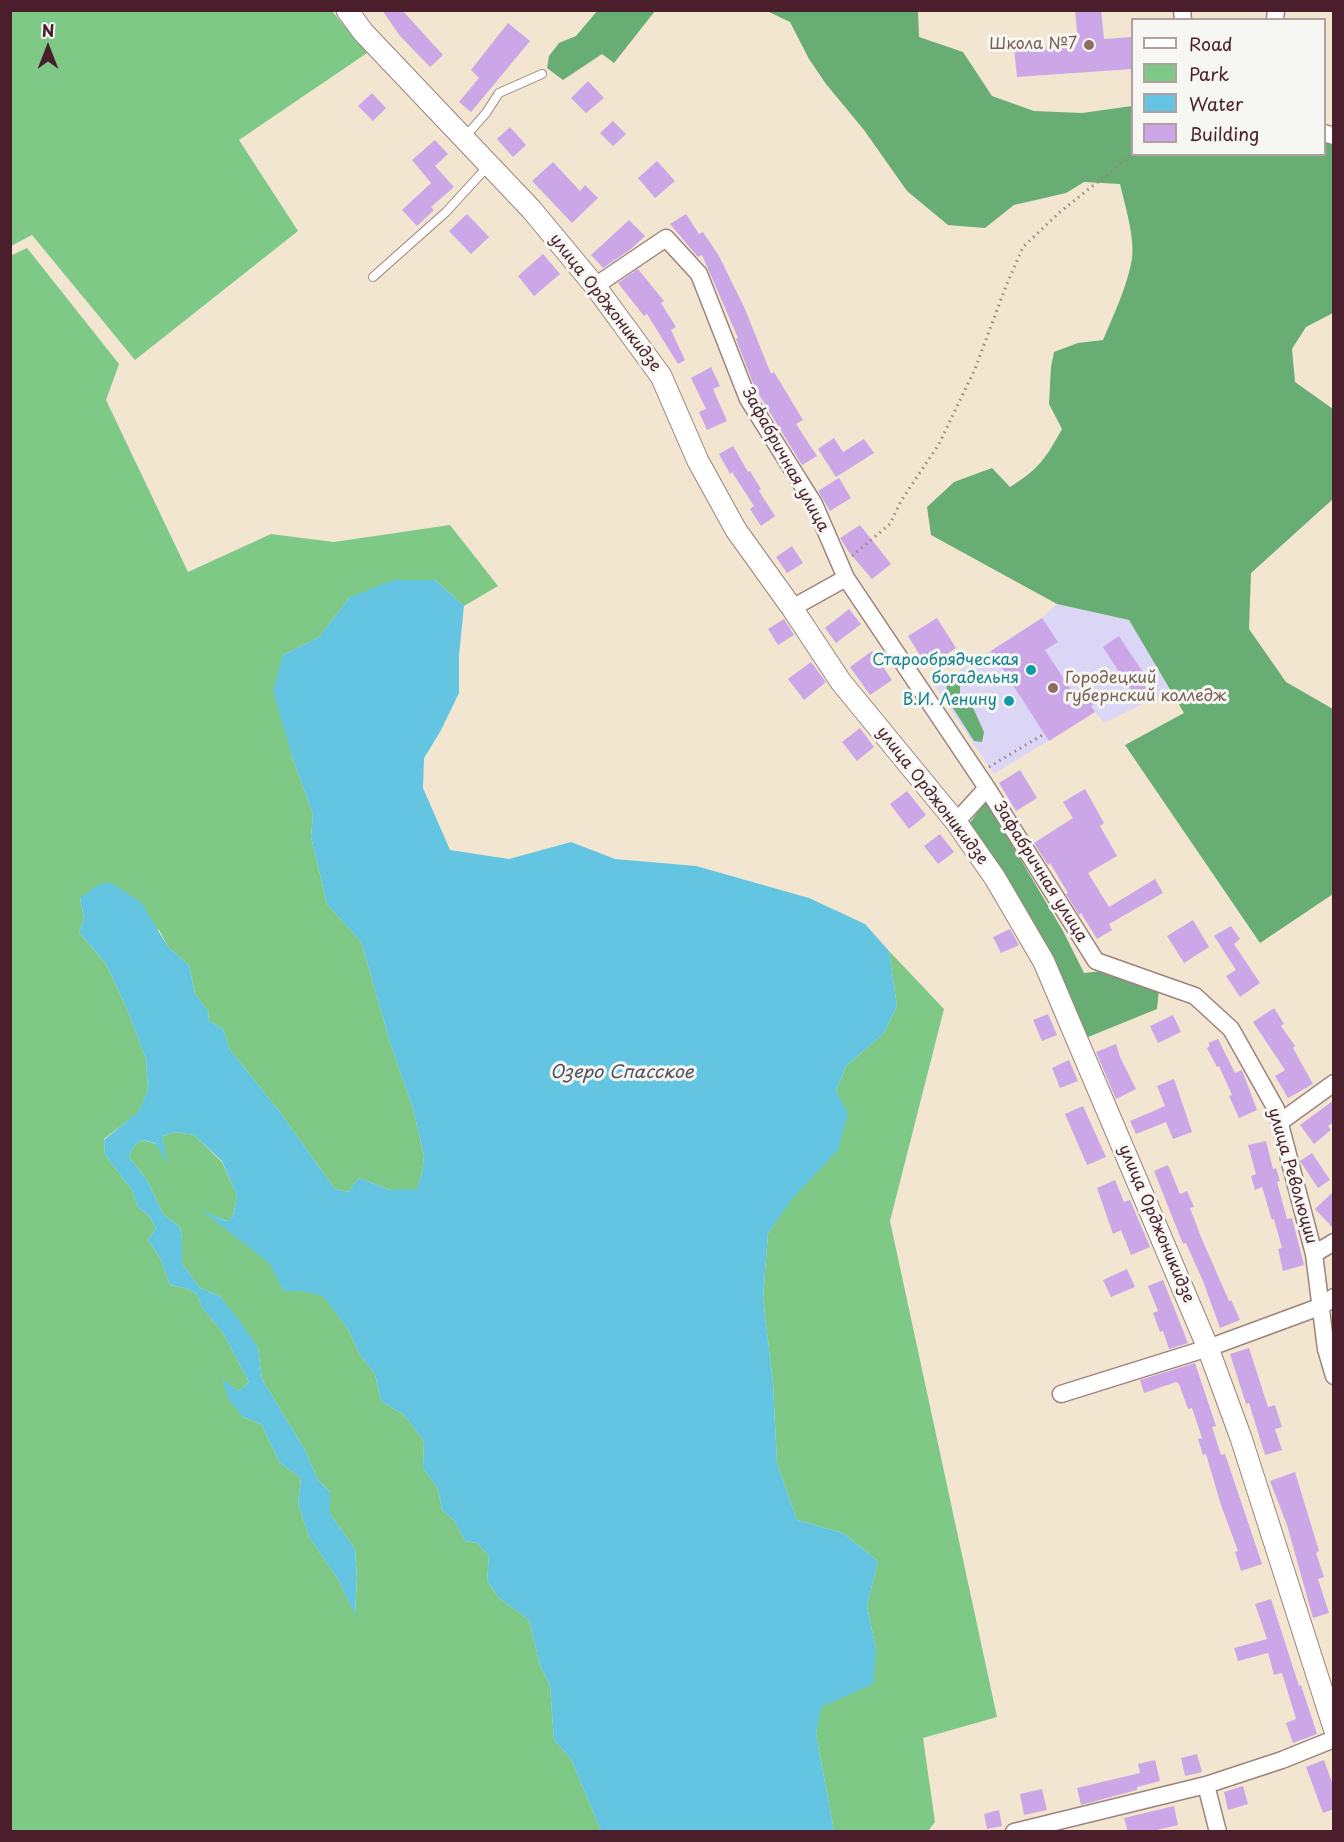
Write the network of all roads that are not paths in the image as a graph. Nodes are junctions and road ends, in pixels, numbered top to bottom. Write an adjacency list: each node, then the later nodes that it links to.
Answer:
1 (347, 10): 3 (street, улица Орджоникидзе)
2 (542, 74): 3 (lane)
3 (464, 138): 4 (street, улица Орджоникидзе)
4 (489, 165): 5 (lane); 6 (street, улица Орджоникидзе)
5 (373, 277)
6 (595, 286): 7 (street, Зафабричная улица); 8 (street, улица Орджоникидзе)
7 (843, 571): 8 (street); 9 (street, Зафабричная улица)
8 (792, 608): 10 (street, улица Орджоникидзе)
9 (982, 781): 10 (street); 11 (street, Зафабричная улица)
10 (956, 822): 17 (street, улица Орджоникидзе)
11 (1096, 961): 13 (street, улица Революции)
12 (1334, 1083): 13 (street)
13 (1280, 1122): 15 (street, улица Революции)
14 (1334, 1242): 15 (street)
15 (1314, 1254): 16 (street, улица Революции)
16 (1328, 1302): 17 (street); 18 (street, улица Революции)
17 (1208, 1348): 19 (street); 20 (street, улица Орджоникидзе)
18 (1334, 1376)
19 (1061, 1394)
20 (1334, 1728)
21 (1334, 1739): 22 (street)
22 (1206, 1785): 23 (street); 24 (street)
23 (1014, 1832)
24 (1218, 1832)

